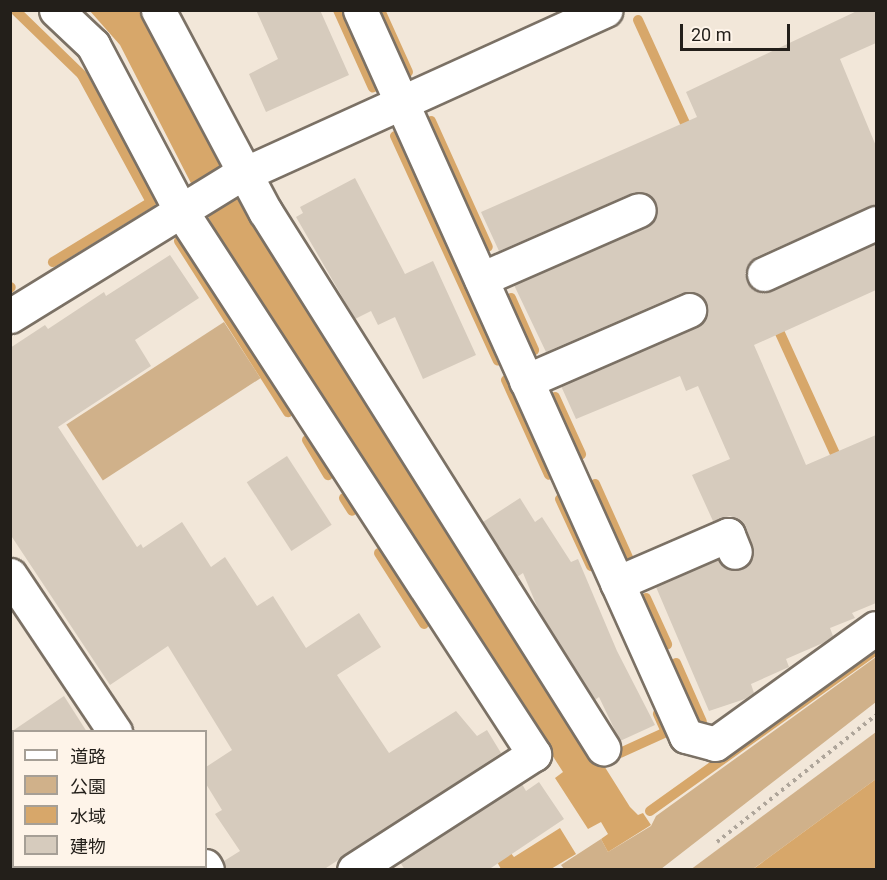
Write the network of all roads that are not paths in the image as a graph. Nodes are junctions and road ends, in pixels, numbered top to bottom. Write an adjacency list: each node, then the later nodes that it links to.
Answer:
1 (56, 10): 7 (street)
2 (158, 10): 6 (street)
3 (360, 10): 5 (street)
4 (606, 10): 5 (street)
5 (402, 103): 6 (street); 11 (street)
6 (239, 177): 7 (street); 20 (street)
7 (189, 206): 13 (street); 21 (street)
8 (639, 210): 11 (street)
9 (876, 223): 10 (street)
10 (764, 274)
11 (481, 279): 14 (street)
12 (689, 310): 14 (street)
13 (10, 316)
14 (526, 381): 17 (street)
15 (735, 552): 17 (street)
16 (10, 575): 19 (street)
17 (617, 583): 18 (street)
18 (876, 628)
19 (114, 730)
20 (603, 748)
21 (354, 870)

